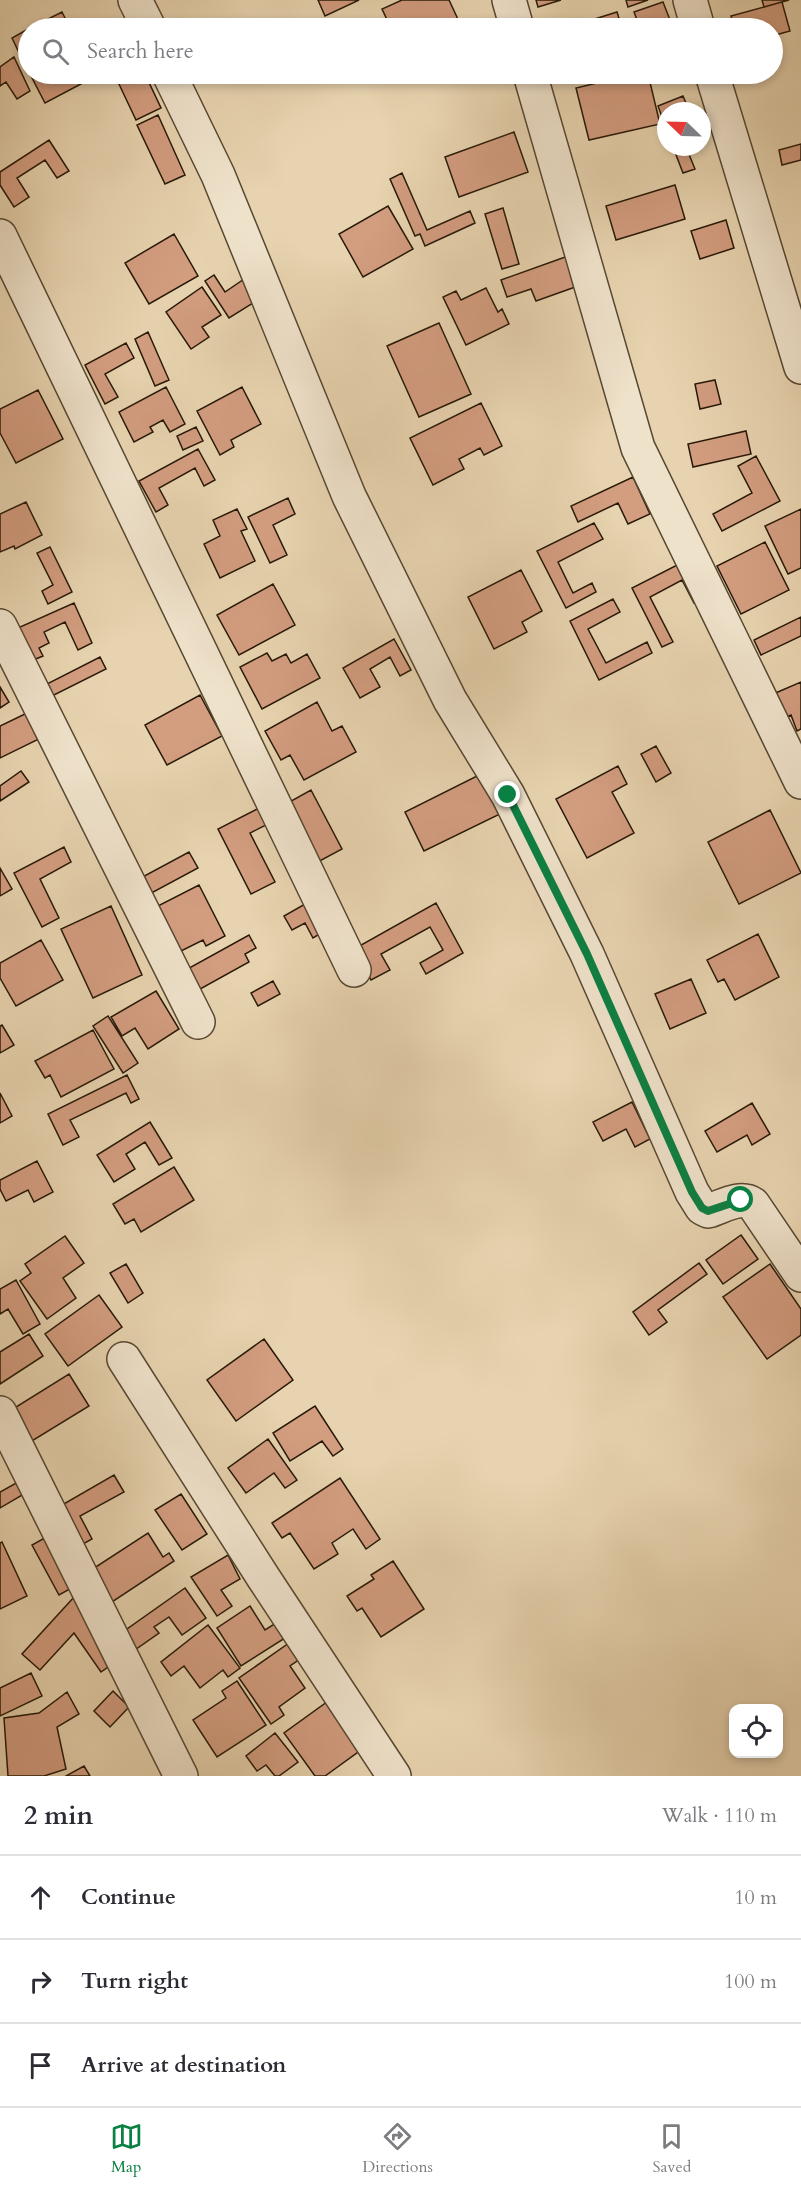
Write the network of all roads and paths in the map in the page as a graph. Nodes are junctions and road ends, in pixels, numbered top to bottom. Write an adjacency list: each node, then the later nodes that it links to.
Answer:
1 (135, 0): 4 (street)
2 (509, 0): 5 (street)
3 (690, 0): 6 (street)
4 (144, 18)
5 (514, 18)
6 (695, 18)
7 (174, 84): 16 (street)
8 (533, 84): 13 (street)
9 (715, 84): 11 (street)
10 (0, 236): 14 (street)
11 (801, 367)
12 (0, 626): 15 (street)
13 (801, 782)
14 (354, 970)
15 (198, 1022)
16 (801, 1275)
17 (124, 1359): 20 (street)
18 (0, 1413): 19 (street)
19 (182, 1776)
20 (394, 1776)

